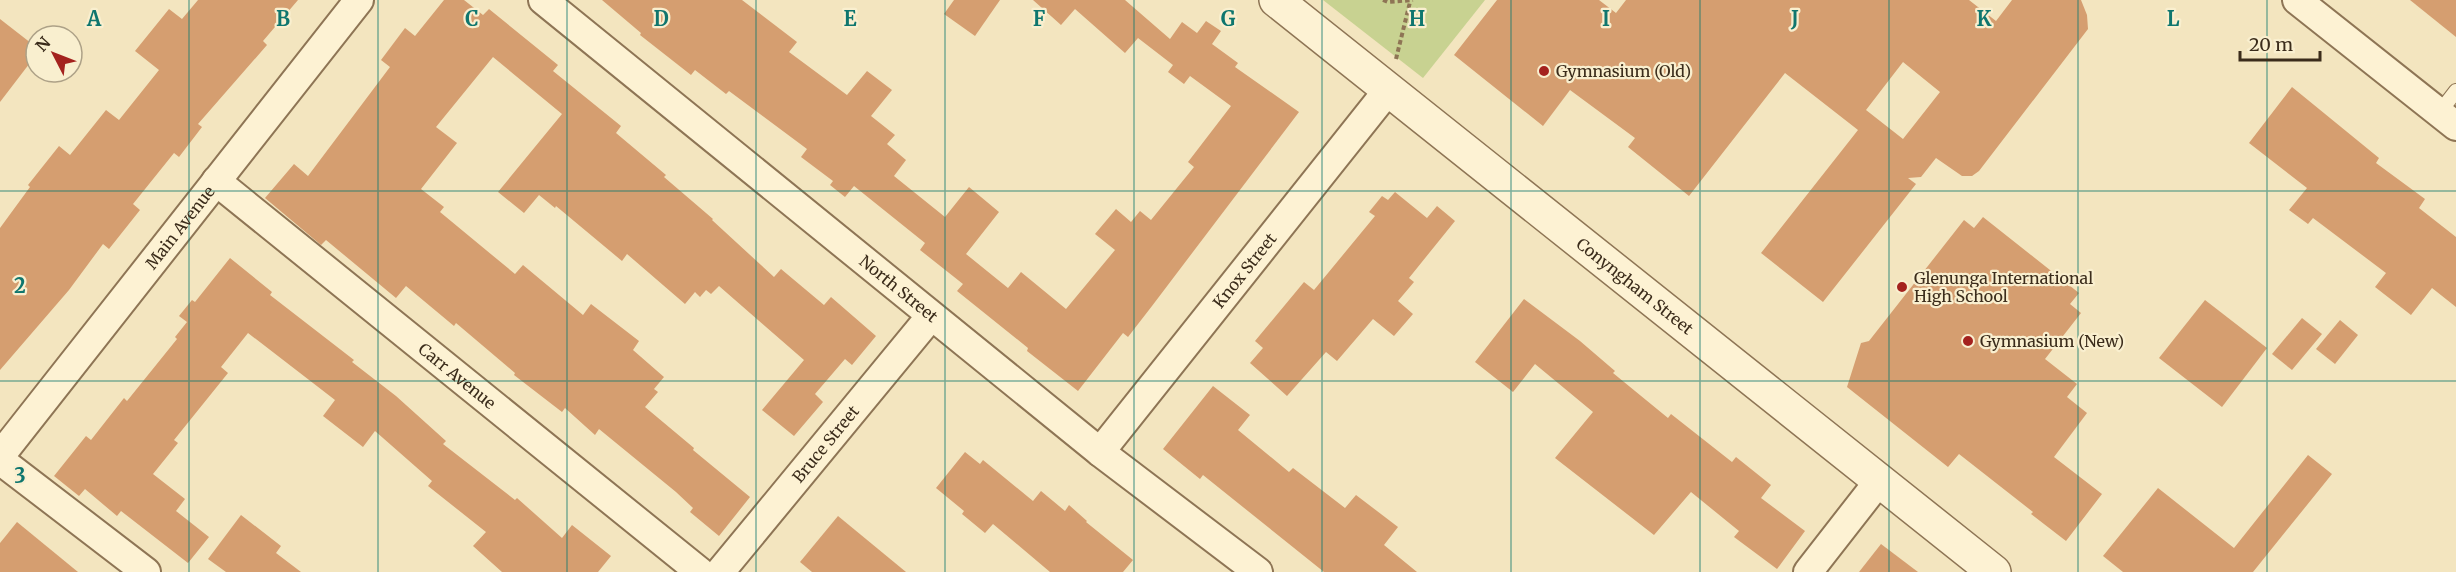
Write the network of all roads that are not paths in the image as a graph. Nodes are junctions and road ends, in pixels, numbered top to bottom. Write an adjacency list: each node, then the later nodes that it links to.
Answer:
1 (359, 0): 7 (street, Main Avenue)
2 (543, 0): 8 (street, North Street)
3 (1276, 0): 5 (street, Conyngham Street)
4 (2296, 0): 6 (street)
5 (1389, 89): 9 (street, Knox Street); 11 (street, Conyngham Street)
6 (2450, 110)
7 (216, 182): 10 (street, Main Avenue); 13 (street, Carr Avenue)
8 (931, 316): 9 (street, North Street); 14 (street, Bruce Street)
9 (1100, 452): 15 (street, North Street)
10 (0, 458): 12 (street)
11 (1879, 481): 16 (street); 17 (street, Conyngham Street)
12 (146, 572)
13 (700, 572)
14 (720, 572)
15 (1258, 572)
16 (1808, 572)
17 (1994, 572)

